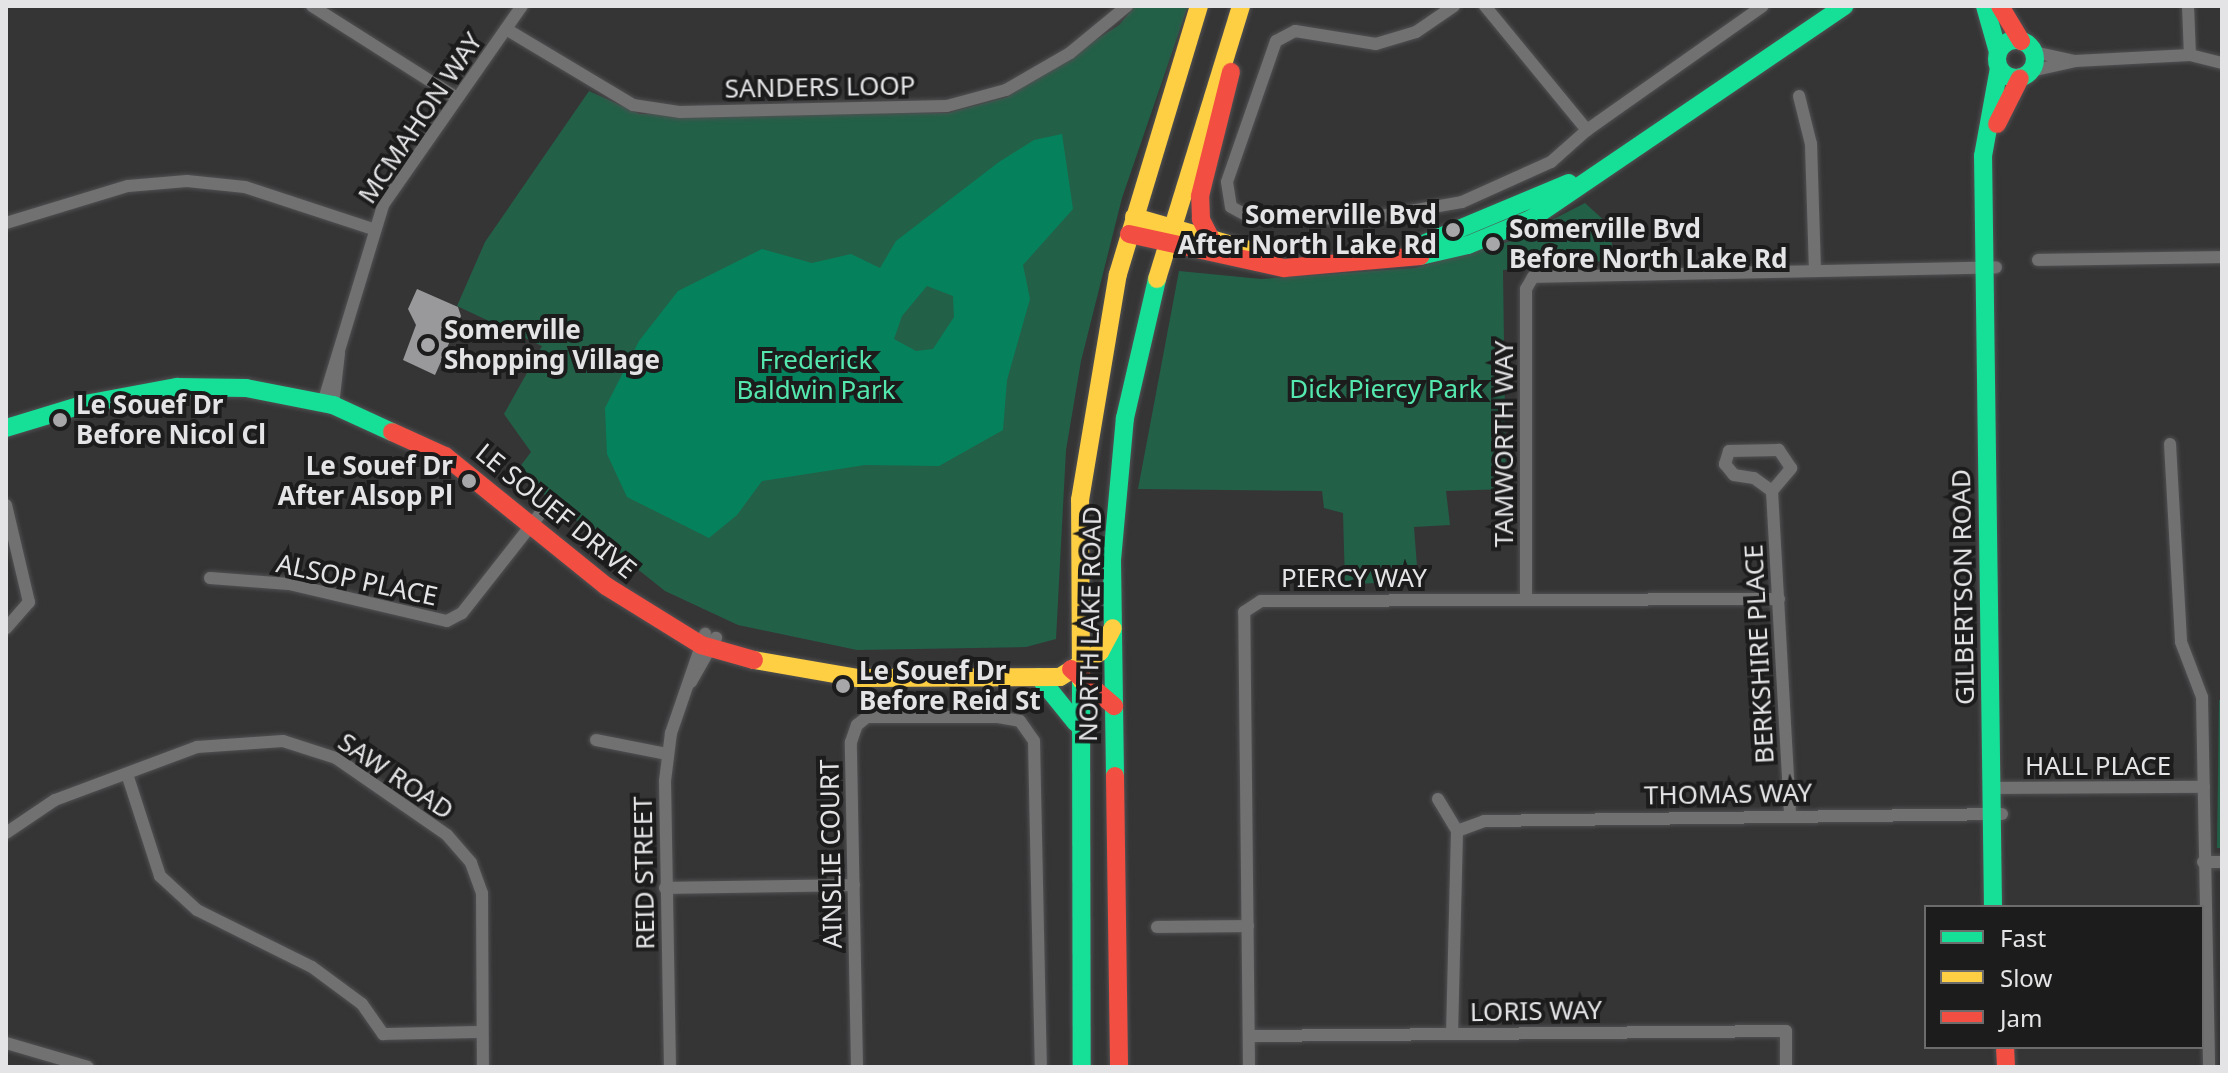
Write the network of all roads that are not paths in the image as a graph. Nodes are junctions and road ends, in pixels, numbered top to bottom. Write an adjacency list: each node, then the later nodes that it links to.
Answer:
1 (312, 6): 22 (street)
2 (522, 6): 14 (street, MCMAHON WAY)
3 (1127, 6): 14 (street, SANDERS LOOP)
4 (1199, 6): 25 (main road, NORTH LAKE ROAD)
5 (1454, 6): 23 (street)
6 (1485, 6): 23 (street)
7 (1763, 6): 23 (street)
8 (1824, 6): 28 (main road)
9 (1845, 6): 27 (main road)
10 (1985, 6): 17 (main road)
11 (2000, 6): 15 (main road)
12 (2188, 6): 16 (street)
13 (1238, 15): 27 (main road, NORTH LAKE ROAD); 28 (main road)
14 (506, 29): 22 (street, MCMAHON WAY)
15 (2028, 46): 17 (main road); 18 (street); 20 (main road)
16 (2190, 55): 18 (street); 19 (street)
17 (1999, 60): 20 (main road); 31 (main road)
18 (2075, 61): 20 (street)
19 (2222, 63)
20 (2025, 75): 31 (main road)
21 (1799, 96): 32 (street)
22 (457, 98): 26 (street, MCMAHON WAY)
23 (1587, 130)
24 (6, 223): 26 (street)
25 (1131, 225): 27 (main road); 46 (main road, NORTH LAKE ROAD)
26 (373, 229): 33 (street, MCMAHON WAY)
27 (1166, 235): 28 (main road); 44 (main road, NORTH LAKE ROAD)
28 (1212, 241)
29 (2222, 257): 30 (street)
30 (2038, 260)
31 (1990, 267): 32 (street); 54 (main road, GILBERTSON ROAD)
32 (1815, 269): 41 (street, TAMWORTH WAY)
33 (329, 398): 34 (main road, LE SOUEF DRIVE); 35 (main road, LE SOUEF DRIVE); 39 (main road, LE SOUEF DRIVE)
34 (6, 415)
35 (6, 428)
36 (2170, 444): 53 (street)
37 (1772, 491): 37 (street, BERKSHIRE PLACE); 42 (street, BERKSHIRE PLACE)
38 (6, 505): 43 (street)
39 (536, 519): 40 (street, ALSOP PLACE); 45 (main road, LE SOUEF DRIVE)
40 (210, 578)
41 (1526, 599): 42 (street, PIERCY WAY); 66 (street, PIERCY WAY)
42 (1779, 599): 56 (street, BERKSHIRE PLACE)
43 (6, 628)
44 (1113, 628): 46 (main road); 48 (main road, NORTH LAKE ROAD)
45 (708, 642): 46 (main road, LE SOUEF DRIVE); 47 (main road, LE SOUEF DRIVE); 51 (street, REID STREET)
46 (1076, 670): 47 (main road, LE SOUEF DRIVE); 48 (main road); 49 (main road, NORTH LAKE ROAD)
47 (1039, 677): 49 (main road)
48 (1114, 706): 78 (main road, NORTH LAKE ROAD)
49 (1076, 723): 77 (main road, NORTH LAKE ROAD)
50 (596, 740): 51 (street)
51 (667, 754): 63 (street, REID STREET)
52 (128, 777): 59 (street, SAW ROAD); 68 (street); 68 (street, SAW ROAD)
53 (2204, 787): 54 (street, HALL PLACE); 60 (street)
54 (1996, 788): 57 (main road, GILBERTSON ROAD)
55 (1438, 799): 58 (street)
56 (1790, 814): 57 (street, THOMAS WAY); 58 (street, THOMAS WAY)
57 (1997, 814): 64 (main road, GILBERTSON ROAD); 65 (main road, GILBERTSON ROAD)
58 (1457, 831): 69 (street)
59 (6, 833)
60 (2203, 862): 61 (street); 81 (street)
61 (2222, 862)
62 (854, 885): 63 (street); 75 (street, AINSLIE COURT); 76 (street, AINSLIE COURT)
63 (665, 888): 74 (street, REID STREET)
64 (1993, 905)
65 (2003, 905)
66 (1248, 926): 67 (street); 70 (street, PIERCY WAY)
67 (1157, 927)
68 (482, 1032): 73 (street, SAW ROAD)
69 (1452, 1034): 70 (street, LORIS WAY); 80 (street, LORIS WAY)
70 (1249, 1036): 79 (street, PIERCY WAY)
71 (6, 1043): 72 (street)
72 (88, 1067)
73 (483, 1067)
74 (670, 1067)
75 (857, 1067)
76 (1041, 1067)
77 (1082, 1067)
78 (1119, 1067)
79 (1249, 1067)
80 (1786, 1067)
81 (2209, 1067)

